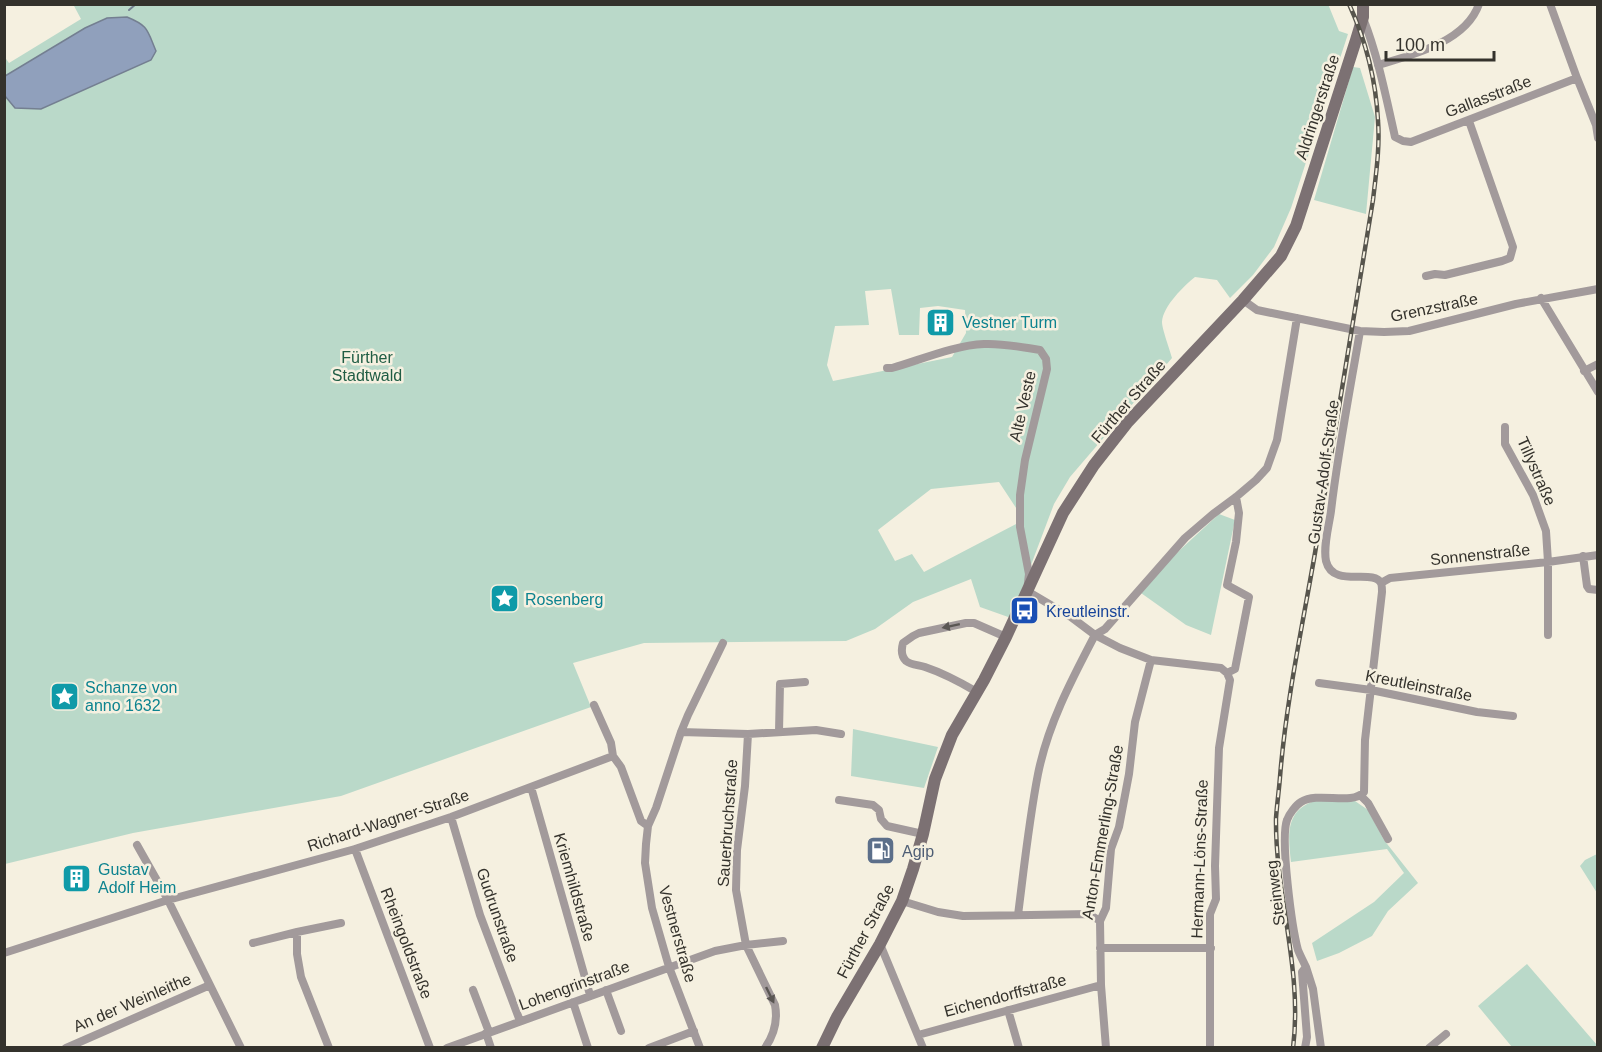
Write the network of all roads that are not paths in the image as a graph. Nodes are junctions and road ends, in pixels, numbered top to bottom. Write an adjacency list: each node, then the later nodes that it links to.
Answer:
1 (1479, 4): 4 (street)
2 (1550, 4): 5 (street)
3 (1363, 10): 4 (street); 8 (main road, Aldringerstraße)
4 (1378, 65): 6 (street, Gallasstraße)
5 (1577, 78): 6 (street, Gallasstraße); 7 (street)
6 (1469, 121): 9 (street)
7 (1598, 138)
8 (1303, 207): 12 (main road, Fürther Straße)
9 (1426, 276)
10 (1598, 289): 11 (street, Grenzstraße)
11 (1541, 298): 14 (street, Grenzstraße); 17 (street)
12 (1243, 300): 13 (street, Grenzstraße); 26 (main road, Fürther Straße)
13 (1297, 318): 14 (street, Grenzstraße); 20 (street)
14 (1360, 330): 24 (street, Gustav-Adolf-Straße)
15 (1598, 364): 17 (street)
16 (887, 368): 26 (street, Alte Veste)
17 (1584, 371): 18 (street)
18 (1598, 392)
19 (1505, 427): 23 (street, Tillystraße)
20 (1236, 497): 27 (street); 32 (street, Hermann-Löns-Straße)
21 (1598, 555): 22 (street, Sonnenstraße)
22 (1583, 556): 23 (street, Sonnenstraße); 25 (street)
23 (1548, 562): 24 (street, Sonnenstraße); 28 (street, Tillystraße)
24 (1381, 583): 35 (street)
25 (1598, 590)
26 (1027, 591): 27 (street); 29 (main road, Fürther Straße)
27 (1095, 635): 31 (street); 55 (street)
28 (1548, 635)
29 (1006, 637): 36 (main road, Fürther Straße); 36 (street, one-way to 36)
30 (723, 643): 39 (street, Vestnerstraße)
31 (1151, 660): 32 (street); 56 (street, Anton-Emmerling-Straße)
32 (1231, 671): 64 (street, Hermann-Löns-Straße)
33 (805, 682): 40 (street)
34 (1319, 683): 35 (street, Kreutleinstraße)
35 (1371, 690): 38 (street, Kreutleinstraße); 45 (street)
36 (977, 692): 49 (main road, Fürther Straße)
37 (594, 705): 43 (street)
38 (1513, 716)
39 (681, 732): 41 (street); 48 (street, Vestnerstraße)
40 (779, 732): 41 (street); 42 (street)
41 (748, 734): 62 (street, Sauerbruchstraße)
42 (841, 734)
43 (614, 756): 44 (street, Richard-Wagner-Straße); 48 (street)
44 (531, 787): 47 (street, Richard-Wagner-Straße); 72 (street, Kriemhildstraße)
45 (1362, 794): 50 (street); 67 (street, Steinweg)
46 (839, 800): 49 (street)
47 (451, 817): 52 (street, Richard-Wagner-Straße); 75 (street, Gudrunstraße)
48 (648, 826): 66 (street, Vestnerstraße)
49 (923, 834): 54 (main road, Fürther Straße)
50 (1388, 838)
51 (137, 845): 53 (street)
52 (355, 849): 53 (street, Richard-Wagner-Straße); 86 (street, Rheingoldstraße)
53 (168, 900): 65 (street, Richard-Wagner-Straße); 68 (street)
54 (902, 901): 55 (street); 61 (main road, Fürther Straße)
55 (1018, 915): 56 (street)
56 (1100, 921): 63 (street, Anton-Emmerling-Straße)
57 (341, 923): 58 (street)
58 (297, 932): 60 (street); 85 (street)
59 (783, 941): 62 (street, Lohengrinstraße)
60 (253, 944)
61 (880, 944): 80 (street); 93 (main road, Fürther Straße)
62 (746, 945): 66 (street, Lohengrinstraße); 92 (street, Sauerbruchstraße, one-way to 92)
63 (1100, 948): 64 (street); 69 (street, Anton-Emmerling-Straße)
64 (1211, 948): 97 (street, Hermann-Löns-Straße)
65 (4, 953)
66 (669, 967): 71 (street, Lohengrinstraße); 77 (street, Vestnerstraße)
67 (1306, 967): 81 (street, Steinweg); 82 (street)
68 (210, 985): 83 (street, An der Weinleithe); 84 (street)
69 (1101, 985): 74 (street, Eichendorffstraße); 96 (street, Anton-Emmerling-Straße)
70 (473, 990): 78 (street)
71 (606, 990): 72 (street, Lohengrinstraße); 76 (street)
72 (590, 996): 73 (street, Lohengrinstraße)
73 (573, 1002): 75 (street, Lohengrinstraße); 89 (street)
74 (1008, 1010): 80 (street, Eichendorffstraße); 95 (street)
75 (520, 1021): 78 (street, Lohengrinstraße)
76 (621, 1031)
77 (694, 1031): 90 (street); 91 (street, Vestnerstraße)
78 (488, 1033): 87 (street, Lohengrinstraße); 88 (street)
79 (1446, 1034): 100 (street)
80 (918, 1035): 94 (street)
81 (1307, 1037): 82 (street); 98 (street, Steinweg)
82 (1319, 1037): 99 (street)
83 (66, 1047)
84 (241, 1047)
85 (329, 1047)
86 (430, 1047)
87 (447, 1047)
88 (490, 1047)
89 (588, 1047)
90 (649, 1047)
91 (700, 1047)
92 (765, 1047)
93 (822, 1047)
94 (923, 1047)
95 (1018, 1047)
96 (1106, 1047)
97 (1210, 1047)
98 (1305, 1047)
99 (1321, 1047)
100 (1429, 1047)

